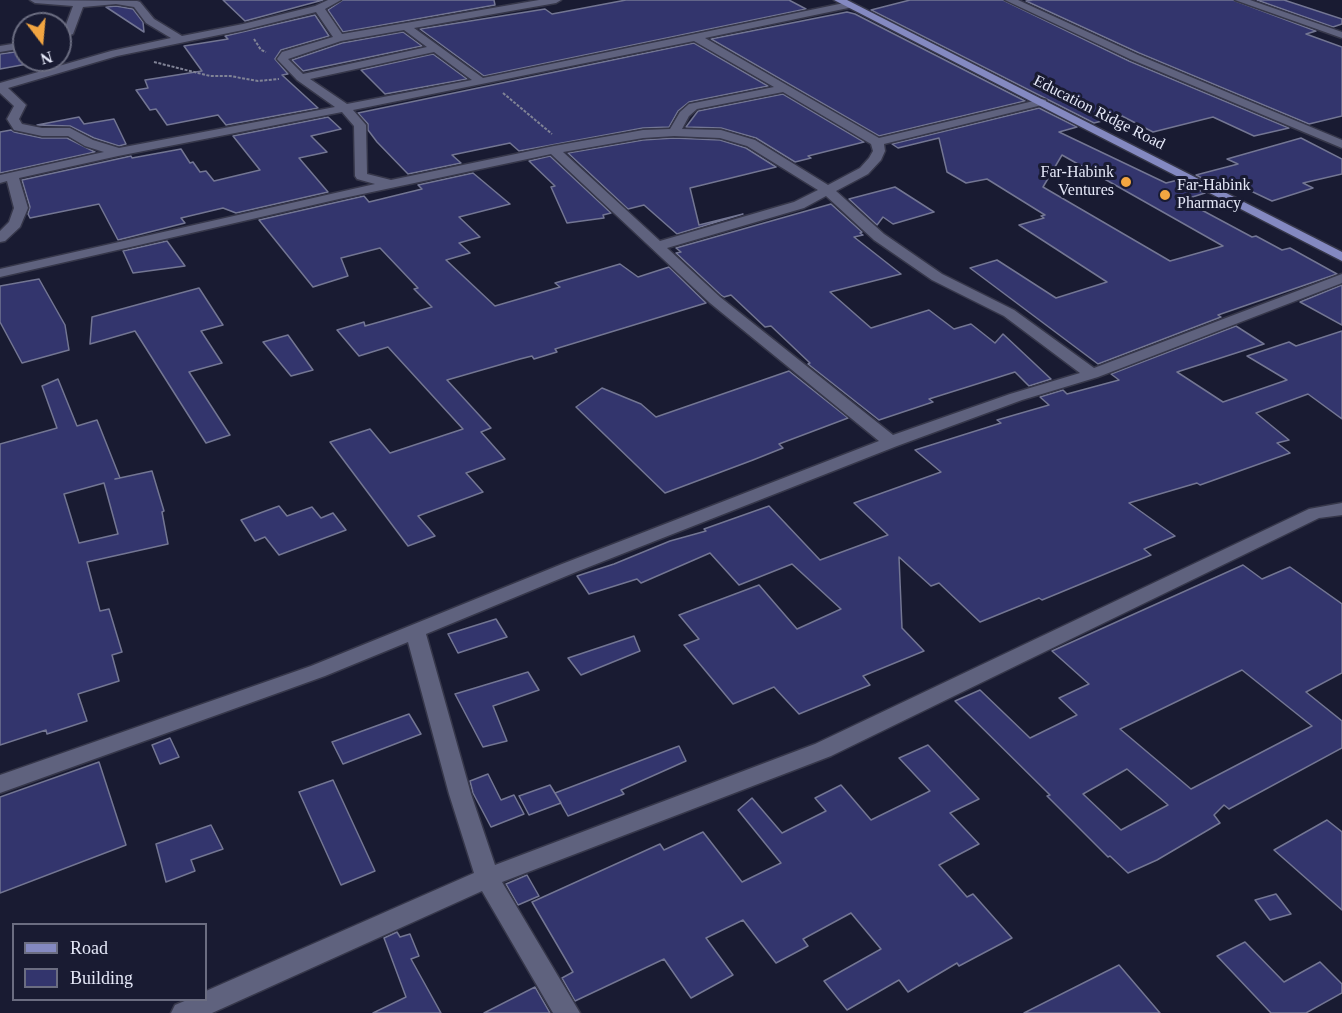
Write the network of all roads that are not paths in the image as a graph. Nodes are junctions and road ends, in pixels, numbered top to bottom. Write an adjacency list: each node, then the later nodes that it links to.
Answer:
1 (35, 0): 8 (street)
2 (336, 0): 9 (street)
3 (556, 0): 6 (street)
4 (1010, 0): 25 (street)
5 (1240, 0): 12 (street)
6 (519, 3): 11 (street)
7 (844, 3): 13 (street); 21 (main road, Education Ridge Road)
8 (79, 4): 10 (street); 15 (street)
9 (319, 8): 14 (street); 15 (street)
10 (72, 24)
11 (405, 26): 14 (street); 16 (street)
12 (1342, 35)
13 (695, 37): 18 (street); 20 (street)
14 (339, 38): 17 (street)
15 (179, 39): 19 (street)
16 (434, 49): 17 (street); 18 (street)
17 (301, 78): 22 (street)
18 (485, 81): 22 (street)
19 (0, 87): 27 (street)
20 (787, 88): 23 (street); 24 (street)
21 (1042, 102): 24 (street); 35 (main road, Education Ridge Road)
22 (343, 107): 27 (street); 28 (street)
23 (674, 132): 26 (street); 31 (street)
24 (877, 142): 31 (street)
25 (1342, 144)
26 (561, 149): 30 (street); 34 (street)
27 (118, 152): 29 (street)
28 (361, 176): 30 (street); 32 (street)
29 (6, 178): 33 (street)
30 (392, 184): 32 (street)
31 (827, 190): 34 (street); 38 (street)
32 (339, 195): 36 (street)
33 (0, 238)
34 (658, 246): 39 (street)
35 (1342, 257)
36 (0, 273)
37 (1342, 278): 38 (street)
38 (1092, 374): 39 (street)
39 (891, 442): 41 (street)
40 (1342, 509): 43 (street)
41 (415, 631): 42 (street); 43 (street)
42 (0, 784)
43 (487, 878): 44 (street); 45 (street)
44 (184, 1013)
45 (567, 1013)

